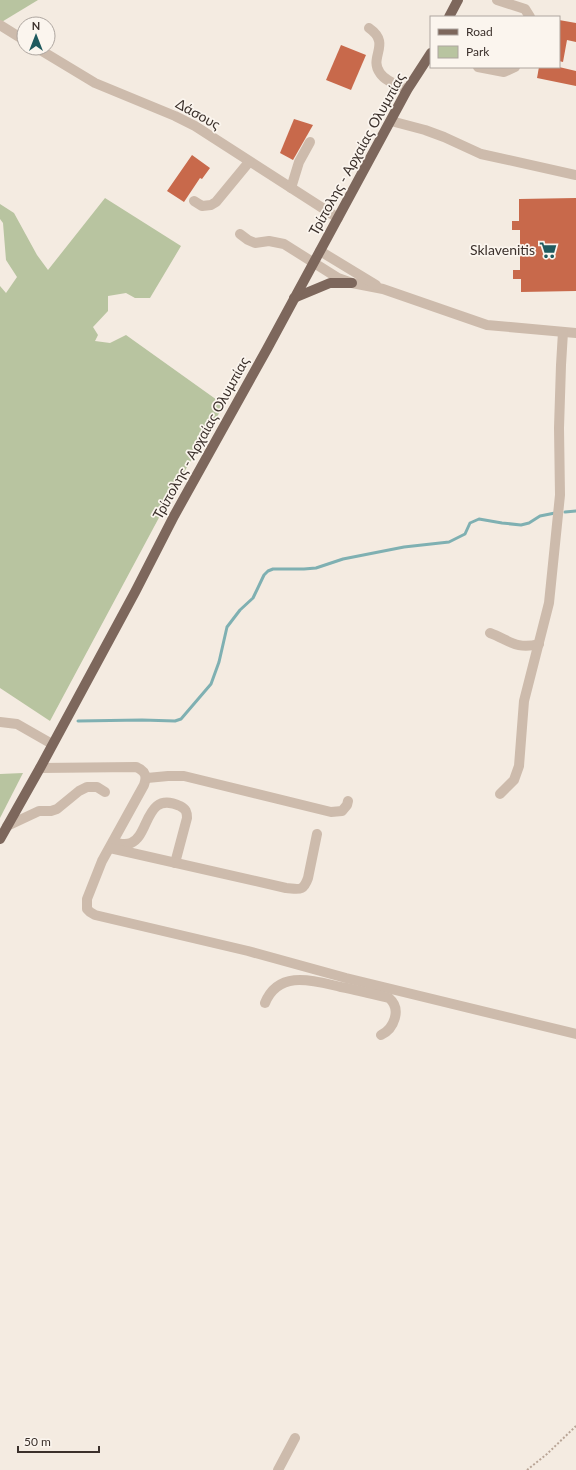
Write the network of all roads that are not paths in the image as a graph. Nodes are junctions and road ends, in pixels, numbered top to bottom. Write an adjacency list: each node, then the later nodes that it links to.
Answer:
1 (458, 0): 3 (main road)
2 (497, 0): 4 (street)
3 (450, 16)
4 (529, 16)
5 (0, 25): 7 (street)
6 (369, 28): 12 (street)
7 (16, 35)
8 (50, 56): 15 (street, Δάσους)
9 (430, 56): 12 (main road, Τρίπολης - Αρχαίας Ολυμπίας)
10 (483, 68): 11 (street)
11 (513, 68)
12 (407, 90): 13 (main road, Τρίπολης - Αρχαίας Ολυμπίας)
13 (391, 120): 16 (street); 19 (main road, Τρίπολης - Αρχαίας Ολυμπίας)
14 (310, 142): 17 (street)
15 (249, 162): 17 (street, Δάσους); 18 (street)
16 (576, 175)
17 (291, 188): 19 (street, Δάσους)
18 (194, 201)
19 (338, 218): 21 (main road, Τρίπολης - Αρχαίας Ολυμπίας)
20 (240, 234): 22 (street)
21 (320, 251): 22 (main road, Τρίπολης - Αρχαίας Ολυμπίας); 24 (street)
22 (313, 263): 23 (street); 25 (main road, Τρίπολης - Αρχαίας Ολυμπίας)
23 (352, 283): 24 (street); 25 (main road)
24 (383, 289): 26 (street)
25 (294, 298): 31 (main road, Τρίπολης - Αρχαίας Ολυμπίας)
26 (563, 332): 27 (street); 29 (street)
27 (576, 333)
28 (490, 634): 29 (street)
29 (539, 644): 35 (street)
30 (0, 722): 31 (street)
31 (52, 744): 32 (main road, Τρίπολης - Αρχαίας Ολυμπίας)
32 (40, 768): 33 (street); 37 (main road, Τρίπολης - Αρχαίας Ολυμπίας)
33 (147, 778): 36 (street); 40 (street)
34 (105, 792): 37 (street)
35 (500, 794)
36 (348, 801)
37 (7, 826): 39 (main road, Τρίπολης - Αρχαίας Ολυμπίας)
38 (317, 834): 41 (street)
39 (0, 839)
40 (111, 845): 41 (street); 41 (street); 42 (street)
41 (175, 863)
42 (372, 989): 43 (street); 44 (street); 45 (street)
43 (265, 1003)
44 (576, 1034)
45 (380, 1035)
46 (296, 1438): 47 (street)
47 (278, 1470)

